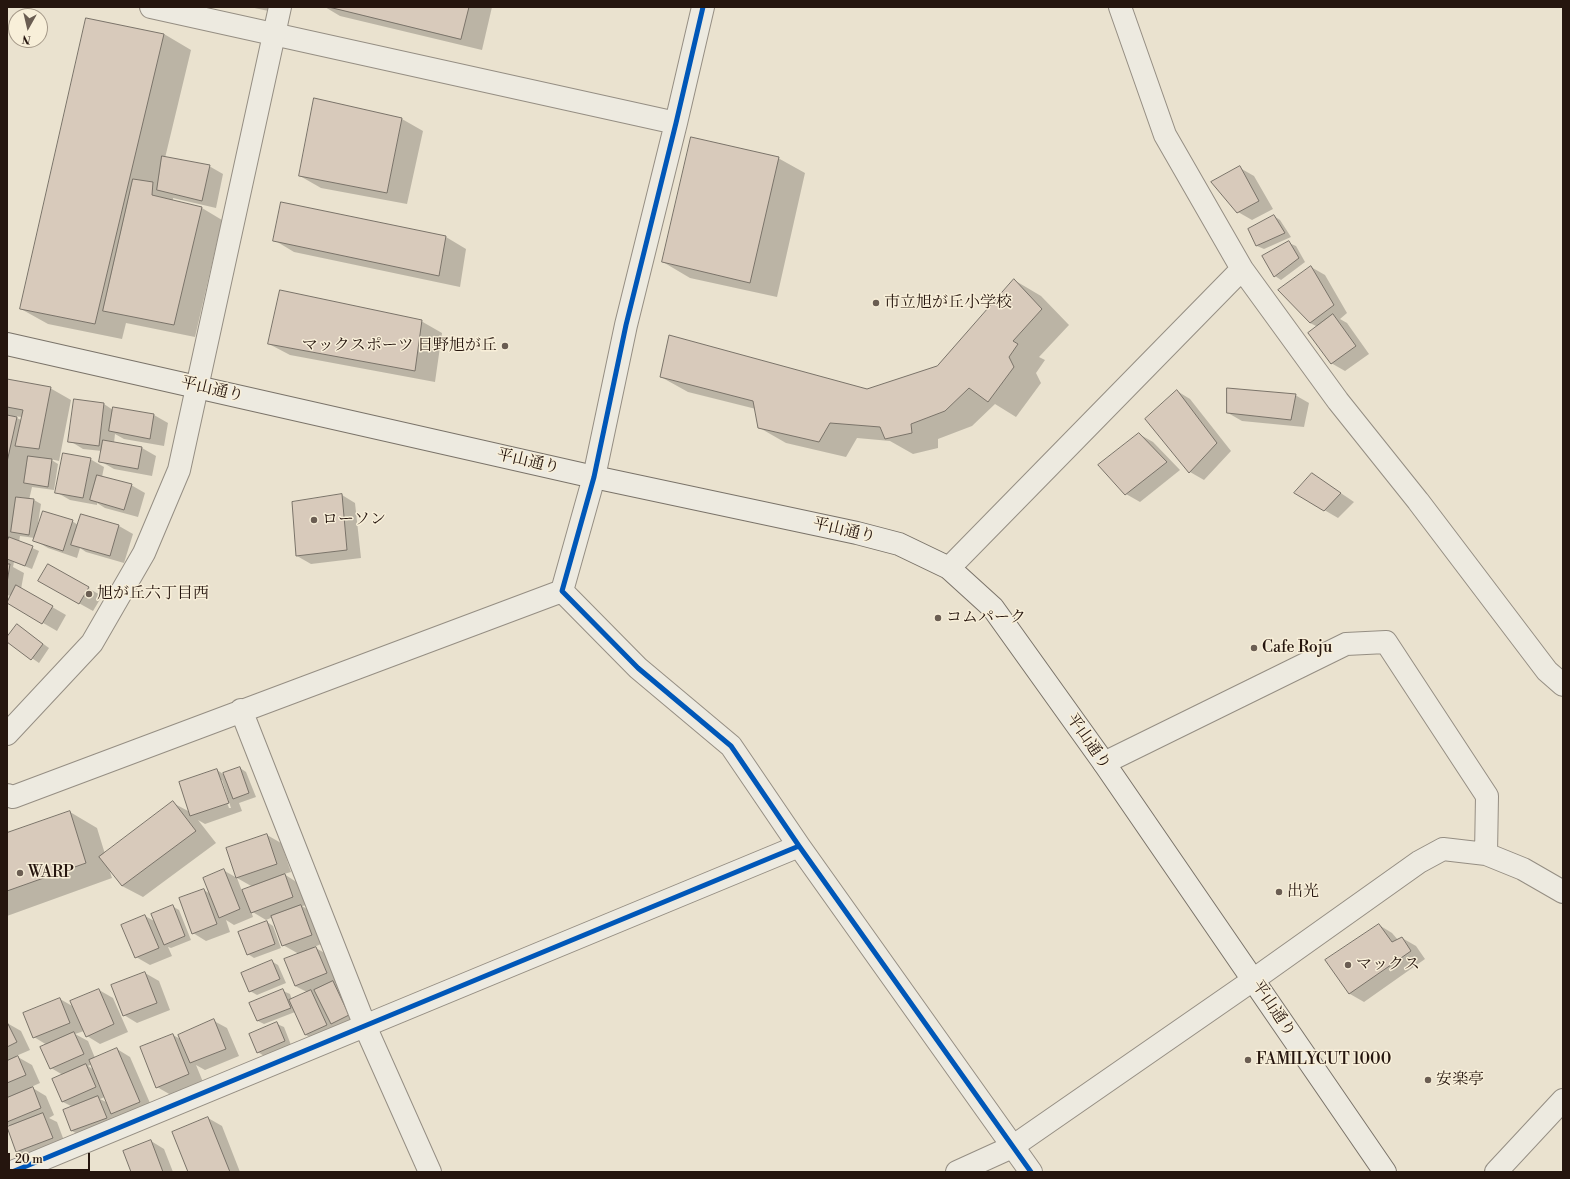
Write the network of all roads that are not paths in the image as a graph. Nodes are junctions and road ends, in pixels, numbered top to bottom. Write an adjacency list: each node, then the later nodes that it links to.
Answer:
1 (151, 7): 5 (street)
2 (280, 7): 5 (street)
3 (703, 7): 6 (street)
4 (1120, 7): 7 (street)
5 (274, 35): 6 (street); 9 (street)
6 (676, 123): 10 (street)
7 (1242, 270): 11 (street); 13 (street)
8 (7, 344): 9 (street, 平山通り)
9 (198, 386): 10 (street, 平山通り); 15 (street)
10 (594, 477): 11 (street, 平山通り); 12 (street)
11 (949, 568): 16 (street, 平山通り)
12 (562, 590): 14 (street); 18 (street)
13 (1563, 685)
14 (241, 710): 17 (street); 22 (street)
15 (7, 734)
16 (1104, 764): 19 (street); 21 (street, 平山通り)
17 (7, 795)
18 (799, 846): 22 (street); 24 (street)
19 (1486, 854): 20 (street); 21 (street)
20 (1563, 892)
21 (1253, 980): 24 (street); 29 (street, 平山通り)
22 (365, 1026): 25 (street); 26 (street)
23 (1563, 1100): 30 (street)
24 (1012, 1147): 27 (street); 28 (street)
25 (12, 1172)
26 (430, 1172)
27 (957, 1172)
28 (1031, 1172)
29 (1385, 1172)
30 (1496, 1172)

